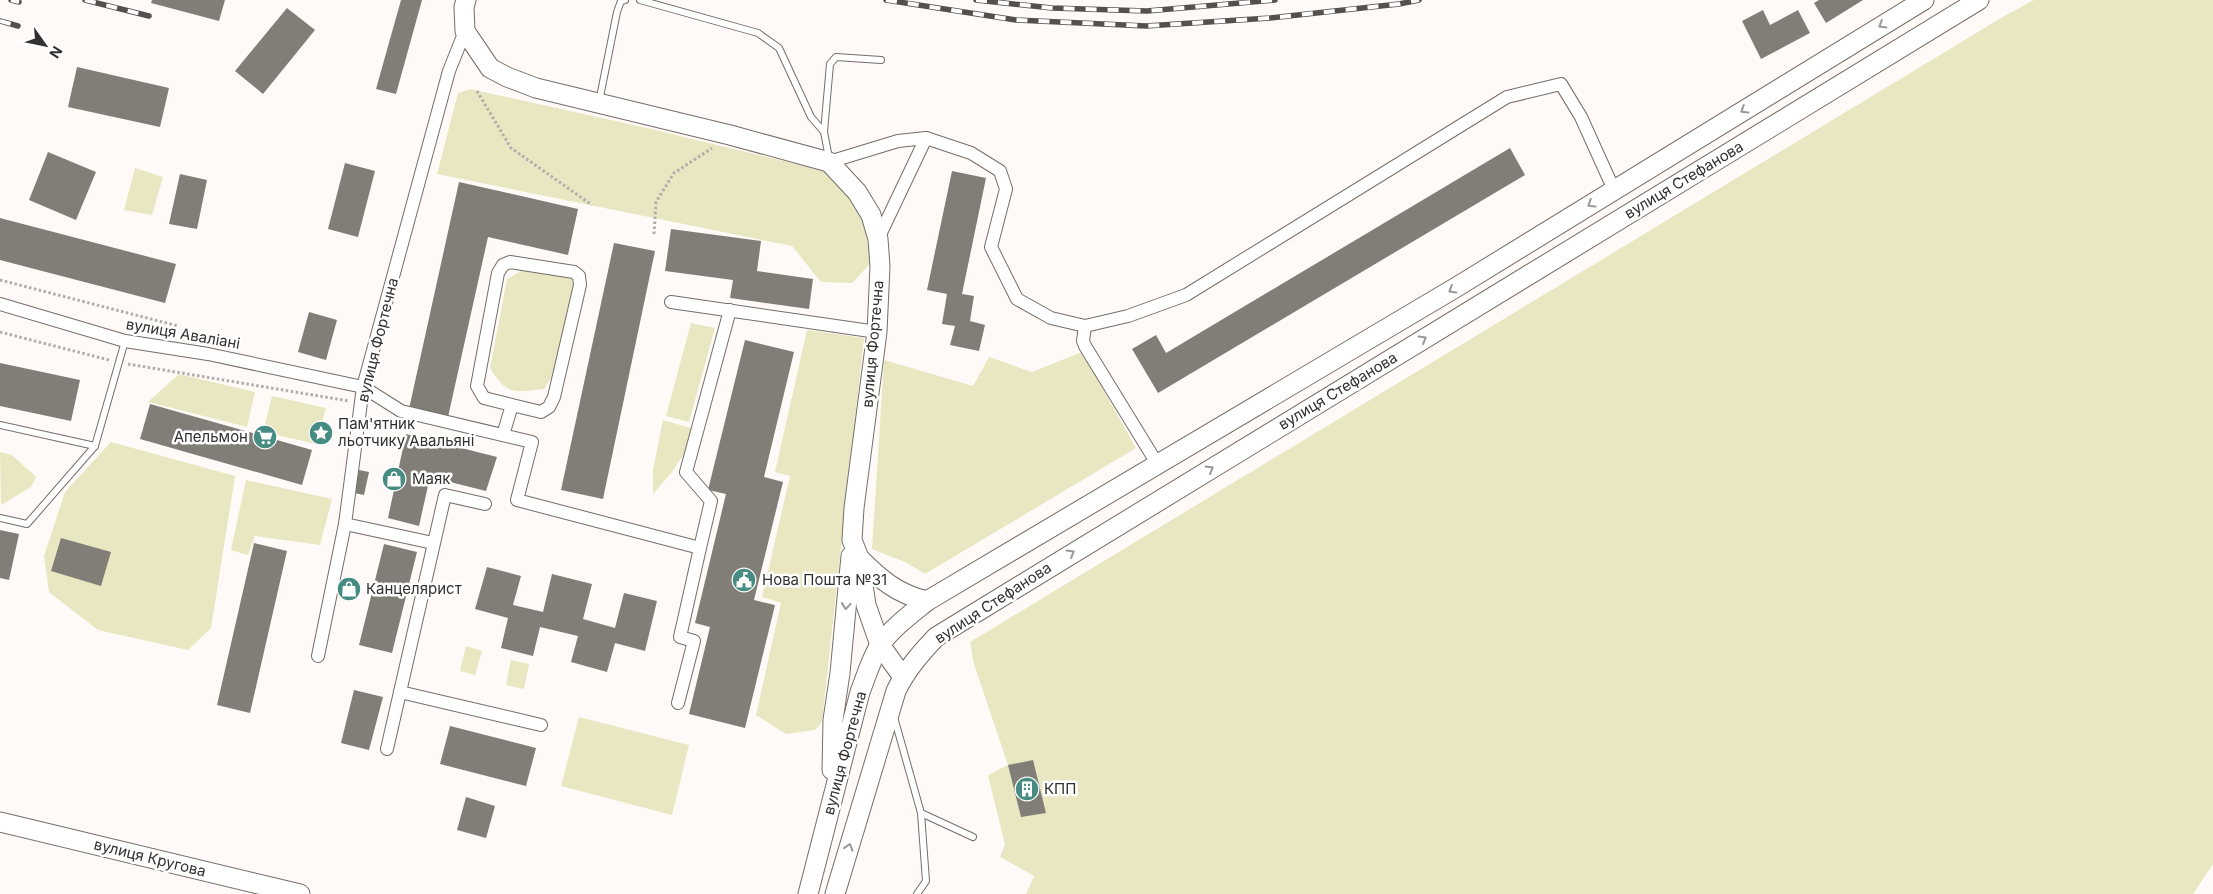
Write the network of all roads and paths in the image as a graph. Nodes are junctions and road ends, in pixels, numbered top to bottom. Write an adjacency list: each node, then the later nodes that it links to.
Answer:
1 (466, 0): 6 (main road, вулиця Фортечна)
2 (625, 0): 9 (lane)
3 (640, 0): 10 (lane)
4 (1924, 0): 14 (main road, вулиця Стефанова, one-way to 14)
5 (1979, 0): 45 (main road, вулиця Стефанова, one-way to 5)
6 (465, 31): 9 (main road); 28 (street, вулиця Фортечна)
7 (881, 60): 10 (lane)
8 (477, 91): 15 (path)
9 (599, 104): 11 (main road)
10 (824, 132): 13 (lane)
11 (730, 135): 13 (main road); 16 (path)
12 (926, 138): 13 (street); 17 (street); 23 (street)
13 (829, 162): 17 (main road, вулиця Фортечна)
14 (1614, 190): 23 (street); 34 (main road, вулиця Стефанова, one-way to 34)
15 (592, 205)
16 (654, 234)
17 (878, 240): 25 (main road, вулиця Фортечна)
18 (0, 280): 22 (path)
19 (670, 302): 21 (street)
20 (0, 304): 26 (street, вулиця Аваліані)
21 (730, 310): 25 (street); 40 (street)
22 (178, 326)
23 (1085, 326): 34 (street)
24 (0, 332): 27 (path)
25 (878, 332): 38 (main road, вулиця Фортечна)
26 (125, 341): 27 (lane); 28 (street, вулиця Аваліані)
27 (119, 363): 29 (path); 33 (lane)
28 (364, 387): 29 (street, вулиця Фортечна); 32 (street, вулиця Аваліані)
29 (362, 403): 37 (street, вулиця Фортечна)
30 (512, 405): 30 (street); 32 (street)
31 (0, 425): 33 (lane)
32 (503, 434): 40 (street, вулиця Аваліані)
33 (95, 446): 36 (lane)
34 (1158, 465): 42 (main road, вулиця Стефанова)
35 (485, 504): 39 (street)
36 (0, 518)
37 (345, 524): 39 (street); 44 (street, вулиця Фортечна)
38 (852, 540): 41 (main road, вулиця Фортечна); 51 (main road, one-way to 51)
39 (433, 543): 46 (street)
40 (700, 548): 47 (street)
41 (858, 558): 42 (main road); 43 (main road, вулиця Фортечна)
42 (927, 601): 43 (main road, вулиця Стефанова)
43 (880, 645): 45 (main road); 51 (main road, вулиця Фортечна)
44 (318, 656)
45 (903, 676): 48 (main road, вулиця Стефанова)
46 (400, 692): 49 (street); 50 (street)
47 (678, 703)
48 (891, 707): 52 (lane); 57 (main road, вулиця Стефанова, one-way to 48)
49 (541, 725)
50 (387, 749)
51 (832, 802): 56 (main road, вулиця Фортечна)
52 (921, 813): 54 (lane); 58 (lane)
53 (0, 822): 55 (main road, вулиця Кругова)
54 (973, 837)
55 (300, 894)
56 (808, 894)
57 (835, 894)
58 (917, 894)

